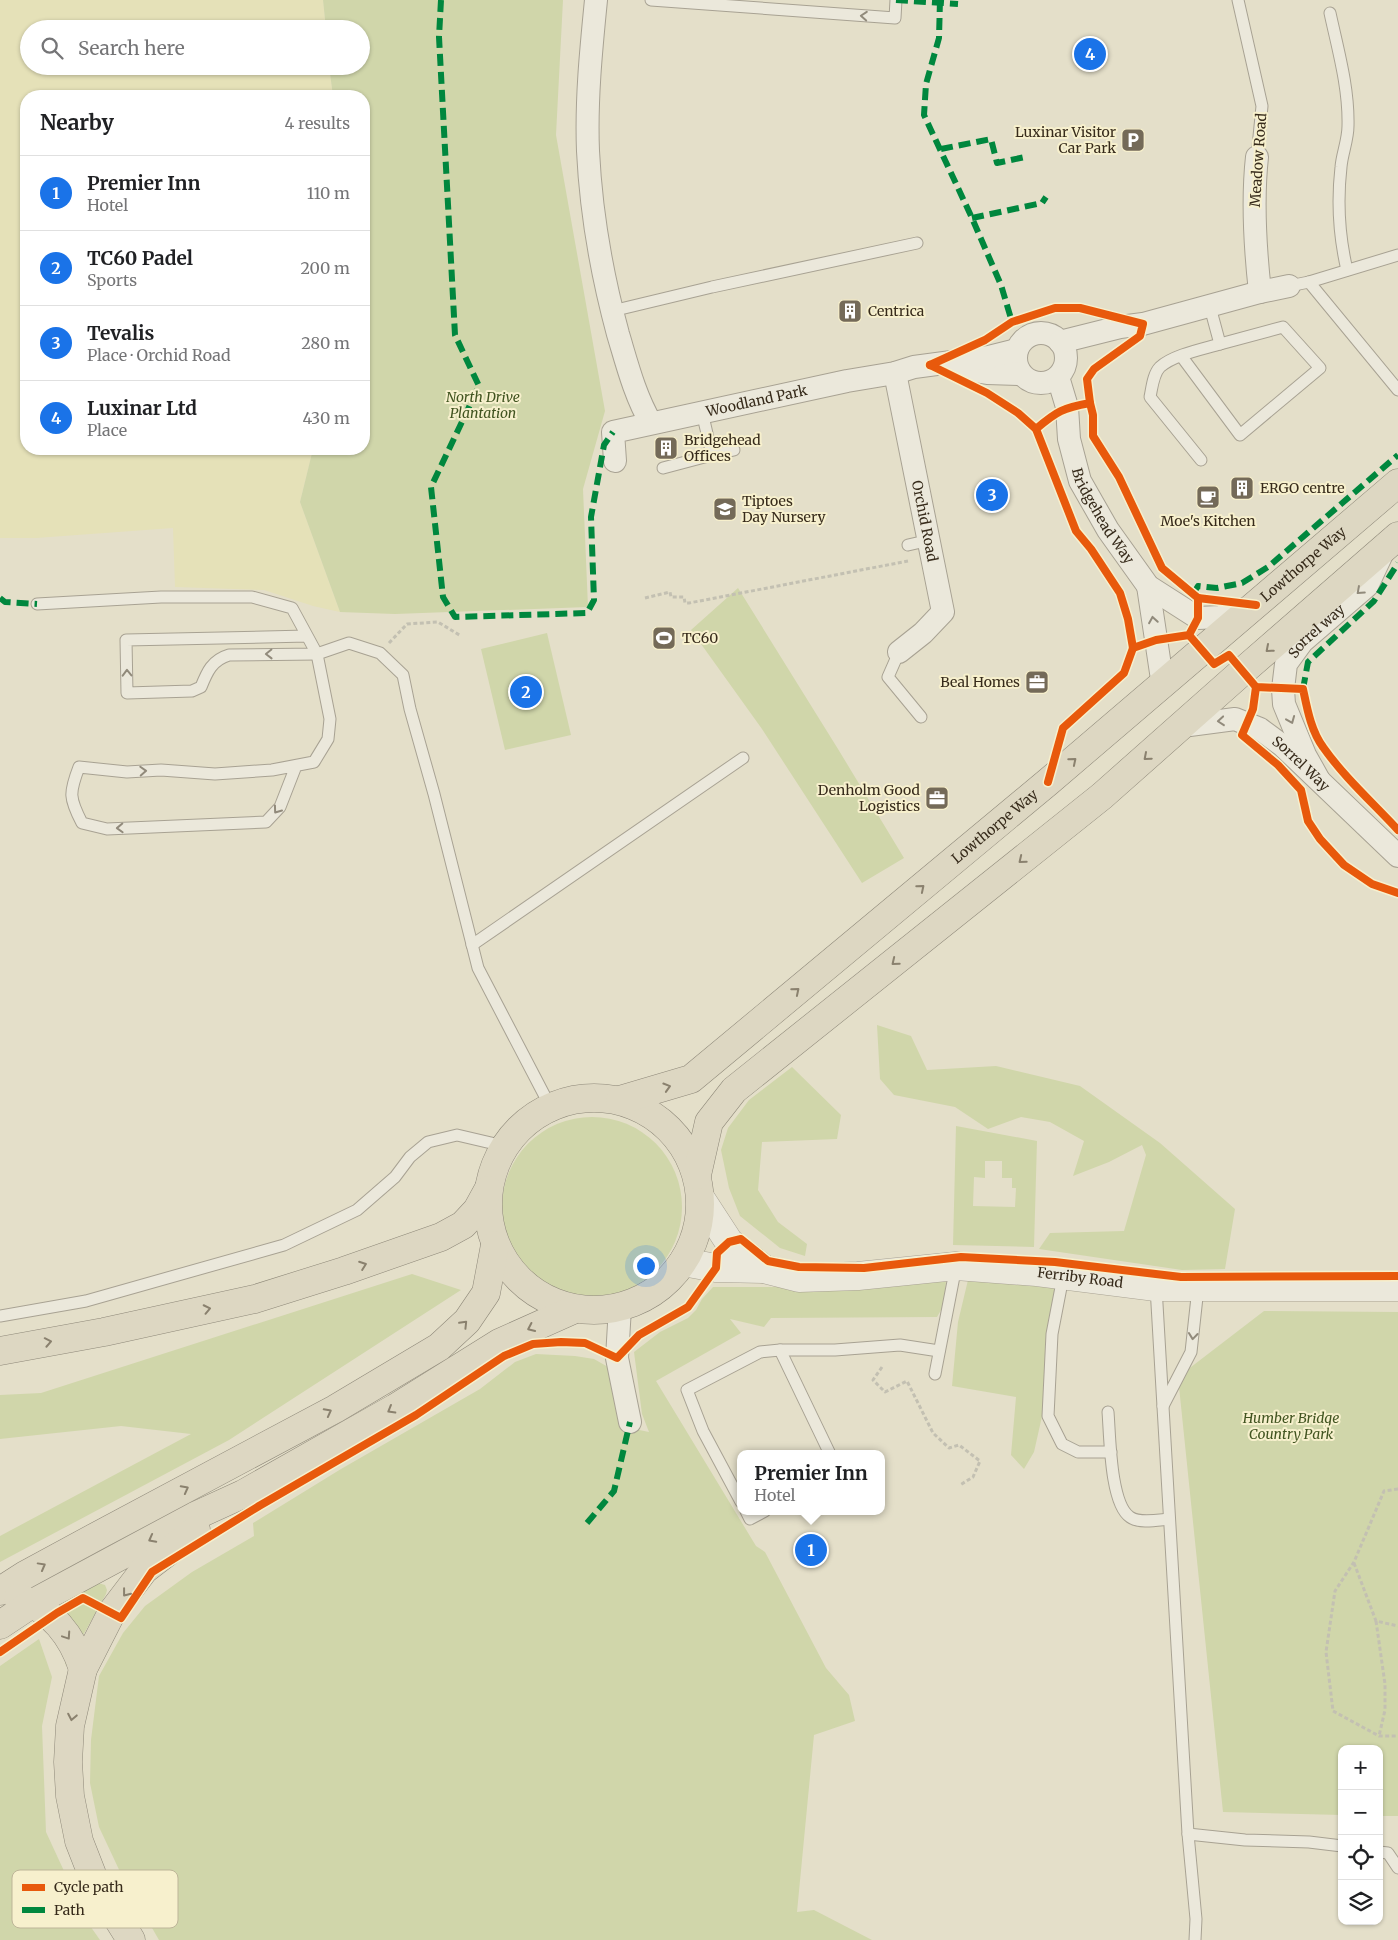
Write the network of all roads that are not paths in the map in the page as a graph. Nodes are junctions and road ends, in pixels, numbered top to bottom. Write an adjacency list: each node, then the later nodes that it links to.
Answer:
1 (596, 0): 13 (street)
2 (651, 0): 3 (lane, one-way to 2)
3 (896, 0)
4 (1238, 0): 6 (lane, Meadow Road)
5 (1330, 13): 9 (lane)
6 (1257, 157): 11 (street, Meadow Road)
7 (918, 243): 13 (lane)
8 (1398, 255): 9 (lane)
9 (1347, 270): 10 (lane)
10 (1299, 284): 11 (street); 22 (lane)
11 (1260, 292): 12 (street)
12 (1210, 306): 14 (lane); 15 (street)
13 (612, 310): 24 (street)
14 (1220, 344): 17 (lane); 17 (lane)
15 (1063, 348): 16 (street); 20 (street)
16 (1016, 350): 18 (street, Woodland Park); 21 (street)
17 (1182, 356): 28 (lane)
18 (930, 365): 19 (street, Woodland Park); 21 (street, Woodland Park)
19 (895, 373): 23 (street, Woodland Park); 34 (street, Orchid Road)
20 (1058, 377): 21 (street); 25 (street, Bridgehead Way)
21 (1027, 378): 25 (street, Bridgehead Way)
22 (1398, 390)
23 (702, 412): 24 (street, Woodland Park); 27 (lane)
24 (651, 423): 29 (street, Woodland Park)
25 (1069, 439): 35 (street, Bridgehead Way)
26 (734, 450): 27 (lane)
27 (712, 455): 30 (lane)
28 (1201, 460)
29 (615, 461)
30 (663, 468)
31 (1398, 483): 37 (highway, Lowthorpe Way)
32 (1391, 543): 43 (highway, one-way to 43); 46 (street, Sorrel way, one-way to 46)
33 (908, 545): 34 (lane)
34 (932, 548): 39 (street, Orchid Road)
35 (1148, 586): 37 (street, Bridgehead Way); 41 (street, Bridgehead Way, one-way to 35)
36 (37, 604): 38 (lane)
37 (1256, 605): 41 (highway, Lowthorpe Way)
38 (308, 636): 40 (lane); 40 (lane, one-way to 38)
39 (899, 652): 42 (lane)
40 (318, 654): 45 (lane); 48 (lane)
41 (1162, 686): 49 (highway, Lowthorpe Way, one-way to 41)
42 (921, 717)
43 (1182, 726): 46 (street, Sorrel Way, one-way to 43); 52 (highway, one-way to 52)
44 (743, 758): 48 (lane)
45 (296, 766): 45 (lane, one-way to 45)
46 (1319, 780): 47 (street, Sorrel Way)
47 (1398, 856)
48 (472, 945): 50 (lane)
49 (620, 1100): 50 (highway); 52 (highway)
50 (550, 1106): 51 (highway)
51 (504, 1146): 53 (highway); 64 (lane)
52 (699, 1187): 55 (highway); 57 (street, Ferriby Road)
53 (488, 1190): 54 (highway); 67 (highway, one-way to 53)
54 (495, 1245): 63 (highway); 79 (highway, one-way to 54)
55 (683, 1262): 57 (street, Ferriby Road); 62 (highway)
56 (956, 1266): 57 (street, Ferriby Road); 58 (street, Ferriby Road); 66 (lane)
57 (764, 1269)
58 (1063, 1277): 59 (street, Ferriby Road); 73 (lane)
59 (1156, 1287): 61 (street, Ferriby Road); 69 (lane)
60 (1398, 1287): 61 (street, Ferriby Road)
61 (1198, 1288): 69 (lane, one-way to 69)
62 (620, 1307): 63 (highway); 71 (street)
63 (576, 1309): 74 (highway, one-way to 74)
64 (0, 1316)
65 (780, 1350): 66 (lane); 72 (lane); 75 (lane)
66 (939, 1350): 68 (lane)
67 (0, 1351)
68 (934, 1374)
69 (1162, 1408): 78 (lane)
70 (1108, 1412): 73 (lane)
71 (630, 1422)
72 (828, 1450)
73 (1111, 1452): 78 (lane)
74 (243, 1494): 80 (highway, one-way to 80); 83 (highway, one-way to 83)
75 (737, 1495)
76 (748, 1515): 77 (lane)
77 (758, 1515)
78 (1169, 1519): 84 (lane)
79 (0, 1591)
80 (33, 1603): 81 (highway); 82 (highway); 83 (highway, one-way to 83)
81 (0, 1608)
82 (0, 1625)
83 (83, 1669): 88 (highway, one-way to 88)
84 (1188, 1834): 85 (lane); 91 (lane)
85 (1338, 1846)
86 (1383, 1852): 87 (lane)
87 (1398, 1868)
88 (90, 1870)
89 (124, 1928): 90 (highway, one-way to 90)
90 (131, 1940)
91 (1196, 1940)

